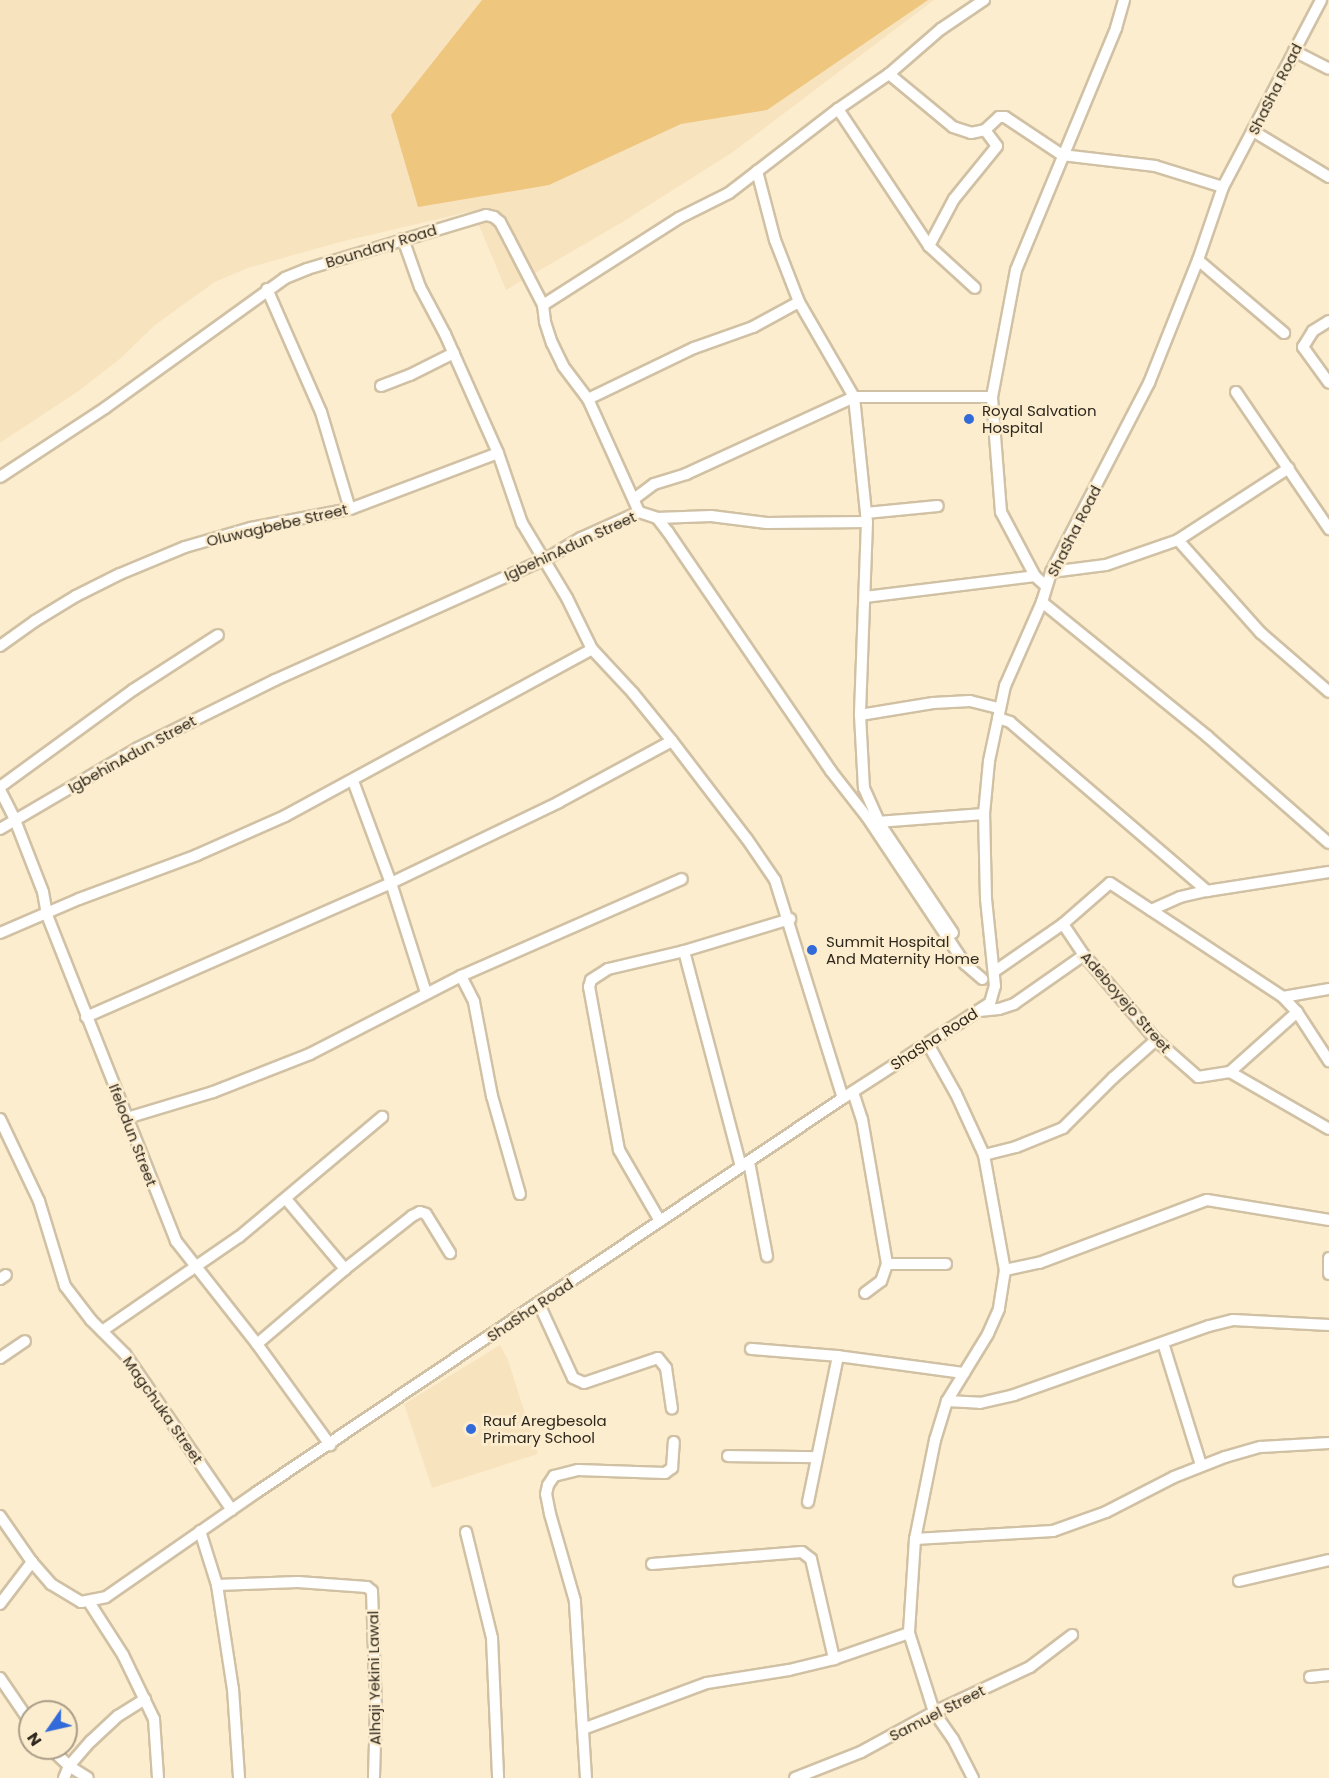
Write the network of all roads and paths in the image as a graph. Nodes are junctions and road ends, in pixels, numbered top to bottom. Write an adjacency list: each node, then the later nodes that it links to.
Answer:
1 (984, 0): 6 (street)
2 (1124, 0): 10 (street)
3 (1321, 0): 4 (street, ShaSha Road)
4 (1294, 51): 5 (street); 9 (street, ShaSha Road)
5 (1329, 69)
6 (889, 74): 7 (street); 8 (street)
7 (838, 109): 11 (street); 15 (street)
8 (985, 130): 10 (street); 15 (street)
9 (1253, 131): 12 (street); 13 (street, ShaSha Road)
10 (1062, 155): 13 (street); 27 (street)
11 (758, 171): 19 (street); 20 (street)
12 (1329, 177)
13 (1223, 187): 16 (street, ShaSha Road)
14 (403, 240): 18 (street, Boundary Road); 20 (street, Boundary Road); 23 (street)
15 (928, 246): 17 (street)
16 (1198, 260): 22 (street); 42 (street, ShaSha Road)
17 (975, 288)
18 (267, 289): 32 (street, Boundary Road); 35 (street)
19 (799, 302): 28 (street); 29 (street)
20 (543, 305): 29 (street, Boundary Road)
21 (1329, 321): 24 (street)
22 (1284, 333)
23 (454, 353): 25 (street); 30 (street)
24 (1329, 383)
25 (381, 386)
26 (1236, 392): 31 (street)
27 (992, 397): 28 (street); 43 (street)
28 (854, 398): 33 (street); 38 (street)
29 (588, 399): 33 (street, Boundary Road)
30 (498, 453): 35 (street, Oluwagbebe Street); 41 (street)
31 (1289, 468): 39 (street); 40 (street)
32 (0, 477)
33 (634, 499): 36 (street, Boundary Road)
34 (938, 506): 38 (street)
35 (350, 509): 48 (street, Oluwagbebe Street)
36 (639, 512): 37 (street, IgbehinAdun Street); 41 (street, IgbehinAdun Street)
37 (657, 518): 38 (street); 57 (street, IgbehinAdun Street)
38 (867, 518): 45 (street)
39 (1329, 529)
40 (1178, 540): 42 (street); 50 (street)
41 (546, 559): 49 (street); 58 (street, IgbehinAdun Street)
42 (1051, 572): 44 (street, ShaSha Road)
43 (1035, 576): 44 (street); 45 (street)
44 (1046, 586): 46 (street, ShaSha Road)
45 (866, 597): 52 (street)
46 (1042, 602): 51 (street, ShaSha Road); 61 (street)
47 (218, 635): 55 (street)
48 (0, 646)
49 (592, 650): 53 (street); 54 (street)
50 (1326, 684)
51 (999, 713): 52 (street); 56 (street, ShaSha Road); 65 (street)
52 (860, 715): 59 (street)
53 (672, 741): 64 (street); 69 (street)
54 (353, 781): 64 (street); 67 (street)
55 (0, 788): 58 (street, Ifelodun Street)
56 (984, 814): 59 (street); 74 (street, ShaSha Road)
57 (867, 817): 59 (street); 68 (street, IgbehinAdun Street)
58 (15, 820): 60 (street, IgbehinAdun Street); 67 (street, Ifelodun Street)
59 (880, 824): 68 (street)
60 (0, 829)
61 (1329, 843)
62 (1329, 872): 65 (street)
63 (682, 879): 75 (street)
64 (391, 883): 78 (street); 83 (street)
65 (1207, 891): 66 (street)
66 (1151, 910): 70 (street); 80 (street)
67 (47, 915): 71 (street); 83 (street, Ifelodun Street)
68 (937, 915): 76 (street); 76 (street, IgbehinAdun Street)
69 (790, 919): 72 (street); 88 (street)
70 (1063, 924): 73 (street, Adeboyejo Street); 74 (street)
71 (0, 933)
72 (684, 951): 94 (street); 98 (street)
73 (1084, 955): 81 (street); 84 (street, Adeboyejo Street)
74 (995, 971): 79 (street, ShaSha Road)
75 (460, 976): 78 (street); 95 (street)
76 (982, 979): 79 (street)
77 (1329, 989): 80 (street)
78 (426, 993): 90 (street)
79 (994, 996): 81 (street, ShaSha Road)
80 (1283, 997): 82 (street)
81 (976, 1011): 85 (street, ShaSha Road)
82 (1297, 1012): 86 (street); 87 (street)
83 (86, 1017): 90 (street, Ifelodun Street)
84 (1156, 1040): 87 (street, Adeboyejo Street); 93 (street)
85 (928, 1044): 88 (street, ShaSha Road); 93 (street)
86 (1329, 1060)
87 (1230, 1072): 92 (street)
88 (848, 1095): 94 (street, ShaSha Road); 102 (street)
89 (382, 1117): 96 (street)
90 (127, 1118): 104 (street, Ifelodun Street)
91 (0, 1119): 111 (street, Magchuka Street)
92 (1329, 1129)
93 (984, 1155): 106 (street)
94 (745, 1165): 98 (street, ShaSha Road); 100 (street)
95 (520, 1194)
96 (286, 1199): 104 (street); 105 (street)
97 (1329, 1220): 106 (street)
98 (660, 1221): 109 (street, ShaSha Road)
99 (450, 1252): 105 (street)
100 (767, 1256)
101 (1329, 1258): 107 (street)
102 (887, 1264): 103 (street); 108 (street)
103 (946, 1264)
104 (196, 1267): 111 (street); 114 (street, Ifelodun Street)
105 (345, 1269): 114 (street)
106 (1005, 1270): 118 (street)
107 (1329, 1274)
108 (865, 1293)
109 (539, 1304): 120 (street); 123 (street, ShaSha Road)
110 (1329, 1325): 113 (street)
111 (102, 1330): 128 (street, Magchuka Street)
112 (26, 1341): 117 (street)
113 (1163, 1343): 119 (street); 126 (street)
114 (257, 1344): 123 (street, Ifelodun Street)
115 (751, 1349): 116 (street)
116 (838, 1356): 118 (street); 125 (street)
117 (0, 1358)
118 (964, 1373): 119 (street)
119 (947, 1401): 132 (street)
120 (672, 1409)
121 (674, 1442): 149 (street)
122 (1329, 1443): 126 (street)
123 (330, 1445): 128 (street, ShaSha Road)
124 (728, 1456): 125 (street)
125 (816, 1457): 127 (street)
126 (1202, 1465): 132 (street)
127 (808, 1502)
128 (232, 1510): 130 (street, ShaSha Road)
129 (0, 1516): 134 (street)
130 (200, 1531): 137 (street); 138 (street, ShaSha Road)
131 (466, 1532): 157 (street)
132 (915, 1539): 140 (street)
133 (1329, 1560): 136 (street)
134 (32, 1563): 138 (street); 139 (street)
135 (652, 1564): 142 (street)
136 (1239, 1581)
137 (218, 1585): 155 (street); 156 (street, Alhaji Yekini Lawal)
138 (89, 1602): 146 (street)
139 (0, 1604)
140 (909, 1633): 142 (street); 148 (street)
141 (1072, 1635): 148 (street, Samuel Street)
142 (834, 1659): 149 (street)
143 (1329, 1675): 144 (street)
144 (1310, 1677)
145 (0, 1678): 147 (street)
146 (144, 1699): 151 (street); 154 (street)
147 (18, 1704)
148 (934, 1712): 159 (street, Samuel Street); 160 (street)
149 (583, 1729): 158 (street)
150 (63, 1760): 151 (street)
151 (69, 1766): 152 (street); 153 (street)
152 (64, 1778)
153 (88, 1778)
154 (158, 1778)
155 (239, 1778)
156 (374, 1778)
157 (498, 1778)
158 (586, 1778)
159 (795, 1778)
160 (973, 1778)

